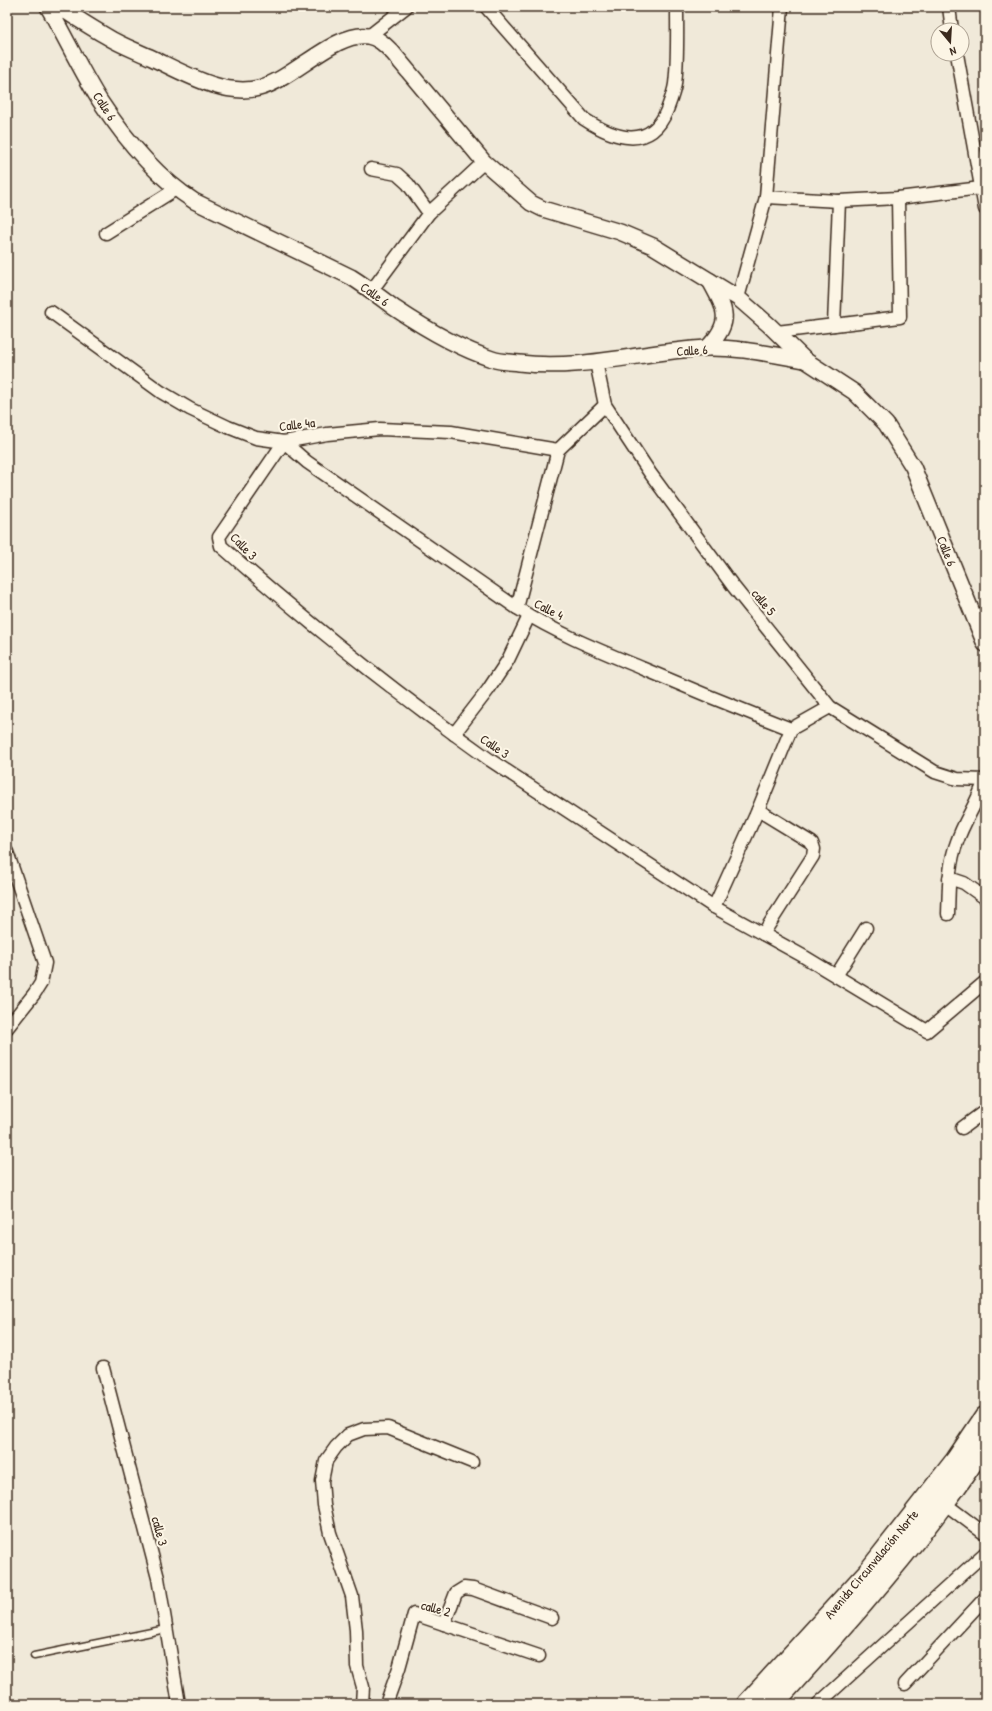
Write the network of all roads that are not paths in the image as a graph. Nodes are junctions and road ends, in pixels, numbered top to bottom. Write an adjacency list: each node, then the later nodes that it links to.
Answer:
1 (48, 7): 14 (street, Calle 6)
2 (59, 7): 9 (street)
3 (406, 7): 9 (street)
4 (486, 7): 5 (street)
5 (677, 7)
6 (782, 7): 15 (street)
7 (949, 7): 8 (street)
8 (951, 22)
9 (369, 36): 11 (street, Calle 6)
10 (957, 62): 13 (street)
11 (484, 162): 19 (street); 21 (street, Calle 6)
12 (371, 169): 19 (street)
13 (981, 188): 16 (street); 18 (street)
14 (176, 189): 20 (street); 22 (street, Calle 6)
15 (766, 197): 17 (street); 23 (street)
16 (898, 198): 17 (street); 25 (street)
17 (839, 201): 25 (street)
18 (985, 209)
19 (430, 214): 22 (street)
20 (106, 233)
21 (710, 280): 23 (street, Calle 6); 27 (street)
22 (372, 290): 29 (street, Calle 6)
23 (738, 298): 26 (street, Calle 6)
24 (51, 312): 31 (street, Calle 4a)
25 (834, 325): 26 (street)
26 (777, 332): 28 (street, Calle 6)
27 (707, 348): 28 (street, Calle 6); 29 (street, Calle 6)
28 (805, 360): 35 (street, Calle 6)
29 (596, 362): 30 (street, calle 5)
30 (604, 405): 32 (street); 36 (street, calle 5)
31 (284, 442): 32 (street, Calle 4a); 33 (street, Calle 4); 38 (street, Calle 3)
32 (558, 450): 33 (street)
33 (517, 608): 34 (street, Calle 4)
34 (529, 616): 37 (street, Calle 4); 38 (street)
35 (985, 644)
36 (830, 707): 37 (street); 39 (street, calle 5)
37 (791, 729): 40 (street)
38 (454, 734): 44 (street, Calle 3)
39 (985, 781): 42 (street)
40 (758, 810): 44 (street); 47 (street)
41 (7, 852): 50 (street)
42 (950, 878): 43 (street); 45 (street)
43 (985, 898)
44 (714, 907): 47 (street, Calle 3)
45 (948, 914)
46 (866, 928): 48 (street)
47 (763, 934): 48 (street, Calle 3)
48 (836, 976): 49 (street, Calle 3)
49 (985, 982)
50 (7, 1028)
51 (985, 1111): 52 (street)
52 (962, 1128)
53 (103, 1368): 63 (street, calle 3)
54 (985, 1417): 70 (highway, Avenida Circunvalación Norte)
55 (985, 1444): 57 (highway, Avenida Circunvalación Norte)
56 (472, 1462): 68 (street)
57 (944, 1503): 58 (street); 71 (highway, Avenida Circunvalación Norte)
58 (985, 1534)
59 (985, 1553): 72 (street)
60 (985, 1598): 66 (street)
61 (552, 1618): 62 (street)
62 (444, 1624): 65 (street, calle 2); 69 (street, calle 2)
63 (166, 1630): 64 (lane); 67 (street, calle 3)
64 (34, 1656)
65 (539, 1656)
66 (905, 1684)
67 (179, 1704)
68 (362, 1704)
69 (386, 1704)
70 (747, 1704)
71 (773, 1704)
72 (818, 1704)

